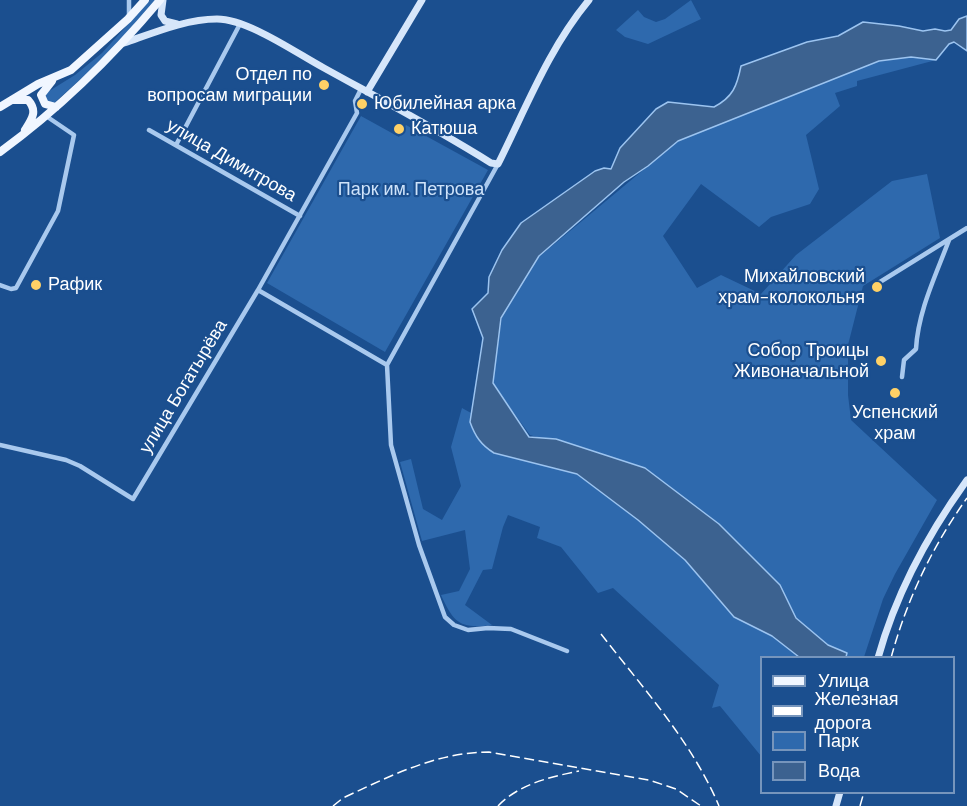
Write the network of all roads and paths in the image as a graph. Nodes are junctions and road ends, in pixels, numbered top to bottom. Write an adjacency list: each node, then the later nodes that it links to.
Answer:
1 (129, 0): 6 (street)
2 (145, 0): 6 (main road)
3 (161, 0): 8 (street); 9 (main road)
4 (422, 0): 11 (street)
5 (589, 0): 20 (street)
6 (128, 20): 10 (main road)
7 (240, 24): 8 (street); 11 (street); 18 (street)
8 (182, 25): 9 (street)
9 (124, 43): 13 (main road)
10 (55, 78): 12 (main road); 13 (main road)
11 (364, 90): 20 (street); 21 (street, улица Богатырёва)
12 (11, 100): 14 (main road); 17 (main road)
13 (56, 106): 15 (main road)
14 (0, 107)
15 (46, 116): 17 (main road); 25 (street)
16 (149, 130): 18 (street, улица Димитрова)
17 (23, 134): 19 (main road)
18 (176, 145): 21 (street, улица Димитрова)
19 (0, 152)
20 (498, 164): 27 (street)
21 (300, 216): 26 (street, улица Богатырёва)
22 (967, 228): 23 (street)
23 (949, 240): 24 (street); 28 (street)
24 (880, 282)
25 (0, 285)
26 (258, 290): 27 (street); 29 (street, улица Богатырёва)
27 (387, 365): 31 (street)
28 (902, 377)
29 (2, 447)
30 (967, 480): 32 (street)
31 (567, 651)
32 (878, 656)

